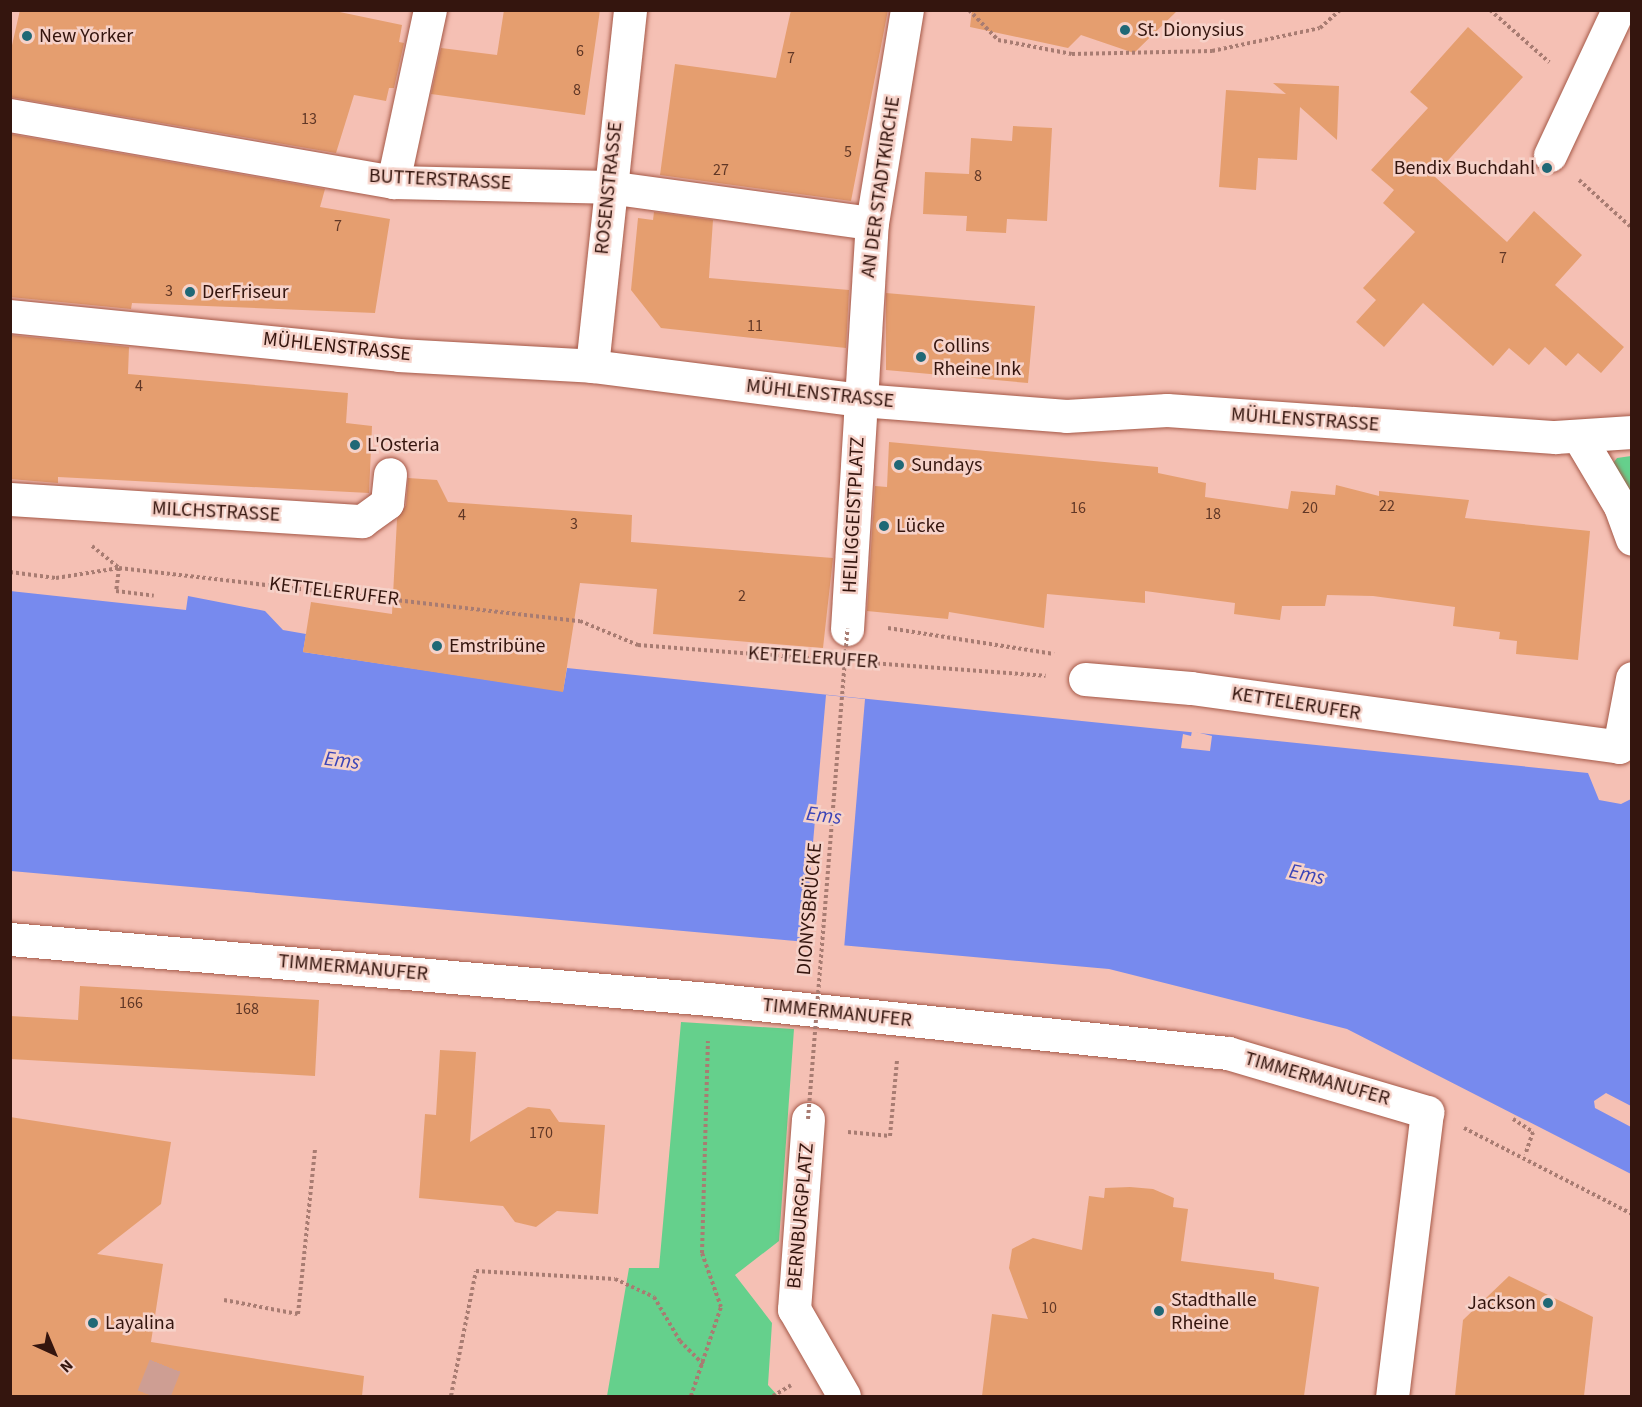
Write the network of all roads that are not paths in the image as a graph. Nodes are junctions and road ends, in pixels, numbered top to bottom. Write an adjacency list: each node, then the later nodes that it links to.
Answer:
1 (430, 10): 7 (street)
2 (630, 10): 8 (street, ROSENSTRASSE)
3 (907, 10): 9 (street, AN DER STADTKIRCHE)
4 (1617, 10): 6 (street)
5 (10, 115): 7 (street, BUTTERSTRASSE)
6 (1550, 154)
7 (393, 182): 8 (street, BUTTERSTRASSE)
8 (608, 187): 9 (street, BUTTERSTRASSE); 11 (street, ROSENSTRASSE)
9 (872, 223): 12 (street, AN DER STADTKIRCHE)
10 (10, 316): 11 (street, MÜHLENSTRASSE)
11 (592, 366): 12 (street, MÜHLENSTRASSE)
12 (860, 400): 14 (street, MÜHLENSTRASSE); 18 (street, HEILIGGEISTPLATZ)
13 (1632, 432): 14 (street, MÜHLENSTRASSE)
14 (1579, 437): 17 (street)
15 (390, 474): 16 (street, MILCHSTRASSE)
16 (10, 499)
17 (1632, 539)
18 (861, 629)
19 (1632, 678): 20 (street, KETTELERUFER)
20 (1085, 679)
21 (10, 939): 24 (street, TIMMERMANUFER)
22 (808, 1124): 23 (street, BERNBURGPLATZ)
23 (844, 1396)
24 (1392, 1396)

